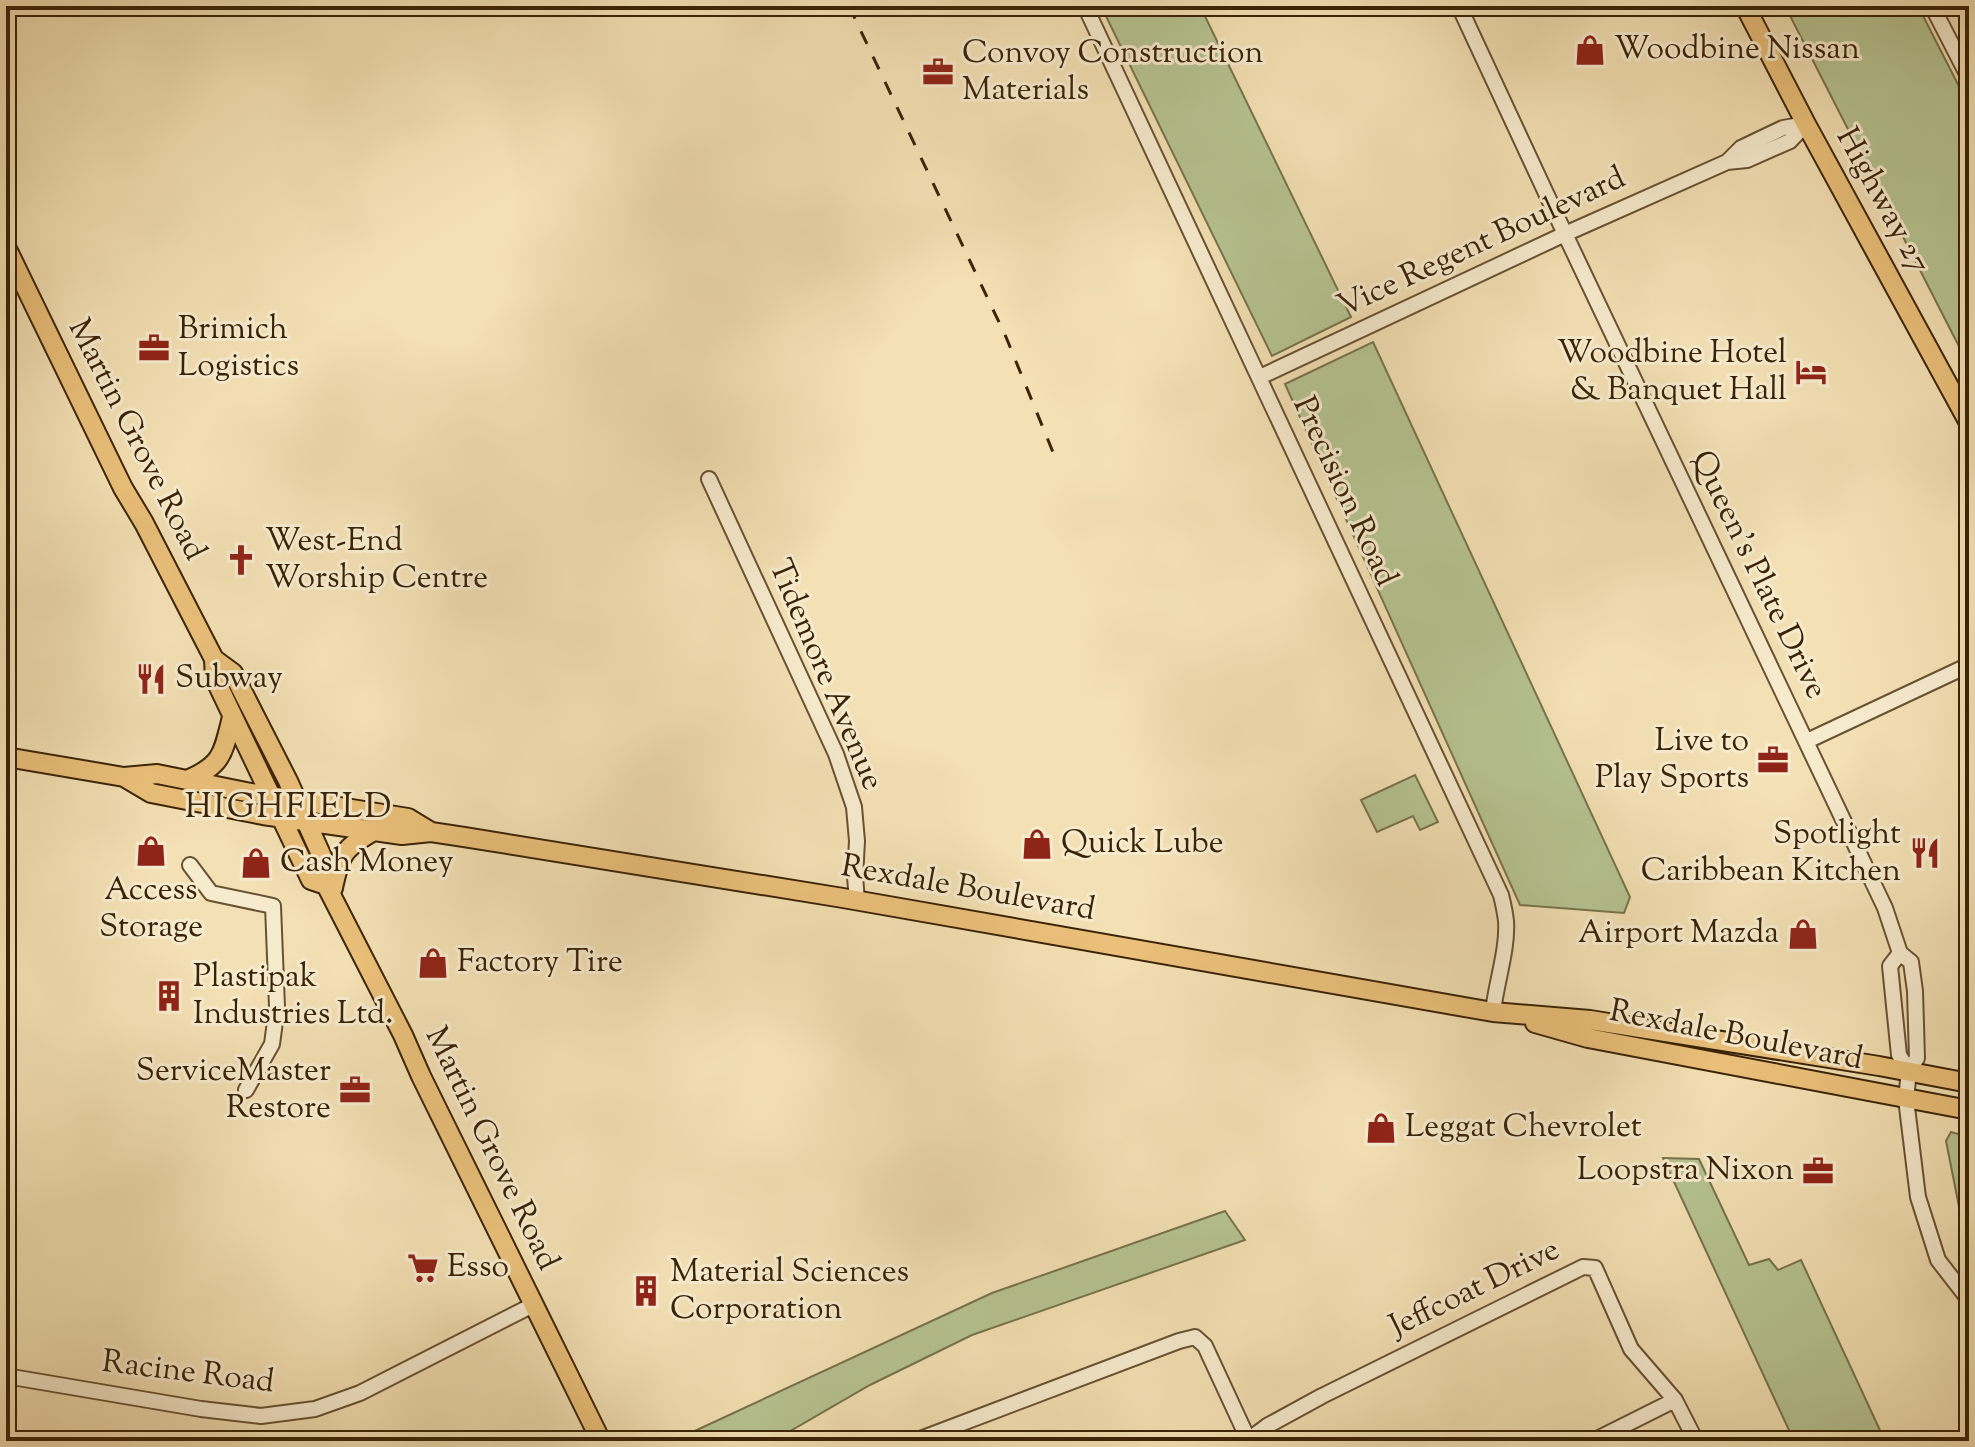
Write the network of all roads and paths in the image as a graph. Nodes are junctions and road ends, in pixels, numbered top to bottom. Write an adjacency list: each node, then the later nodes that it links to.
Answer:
1 (1085, 6): 9 (street, Precision Road)
2 (1459, 6): 7 (street, Queen's Plate Drive)
3 (1745, 6): 6 (main road, Highway 27)
4 (1932, 6): 5 (street)
5 (1968, 75)
6 (1806, 124): 7 (street, Vice Regent Boulevard); 10 (main road, Highway 27)
7 (1565, 234): 9 (street, Vice Regent Boulevard); 15 (street, Queen's Plate Drive)
8 (6, 247): 12 (main road, Martin Grove Road)
9 (1260, 377): 29 (street, Precision Road)
10 (1969, 423)
11 (709, 479): 27 (street, Tidemore Avenue)
12 (214, 659): 14 (main road, Martin Grove Road); 20 (main road, Martin Grove Road)
13 (1969, 665): 15 (street)
14 (232, 717): 18 (main road); 19 (main road, Martin Grove Road)
15 (1807, 741): 28 (street, Queen's Plate Drive)
16 (6, 757): 17 (main road, Rexdale Boulevard)
17 (124, 777): 18 (main road, Rexdale Boulevard); 21 (main road, Rexdale Boulevard)
18 (187, 780): 19 (main road, Rexdale Boulevard)
19 (270, 796): 20 (main road, Rexdale Boulevard); 21 (main road, Martin Grove Road)
20 (296, 800): 22 (main road, Martin Grove Road); 24 (main road, Rexdale Boulevard)
21 (281, 818): 22 (main road, Rexdale Boulevard); 26 (main road, Martin Grove Road)
22 (306, 821): 23 (main road, Rexdale Boulevard); 26 (main road, Martin Grove Road)
23 (374, 831): 24 (main road, Rexdale Boulevard); 26 (main road)
24 (431, 832): 27 (main road, Rexdale Boulevard)
25 (190, 865): 32 (street)
26 (328, 890): 36 (main road, Martin Grove Road)
27 (857, 900): 29 (main road, Rexdale Boulevard)
28 (1900, 953): 30 (street, Queen's Plate Drive); 30 (street, Queen's Plate Drive)
29 (1493, 1012): 30 (main road, Rexdale Boulevard); 33 (main road, Rexdale Boulevard)
30 (1909, 1071): 31 (main road, Rexdale Boulevard); 33 (street, Queen's Plate Drive)
31 (1969, 1083)
32 (246, 1090)
33 (1906, 1099): 34 (main road, Rexdale Boulevard); 35 (street, Queen's Plate Drive)
34 (1969, 1110)
35 (1969, 1300)
36 (533, 1305): 37 (street, Racine Road); 39 (main road, Martin Grove Road)
37 (6, 1376)
38 (1675, 1400): 41 (street, Jeffcoat Drive); 42 (street); 43 (street, Jeffcoat Drive)
39 (601, 1441)
40 (915, 1441): 41 (street)
41 (1248, 1441)
42 (1593, 1441)
43 (1696, 1441)

